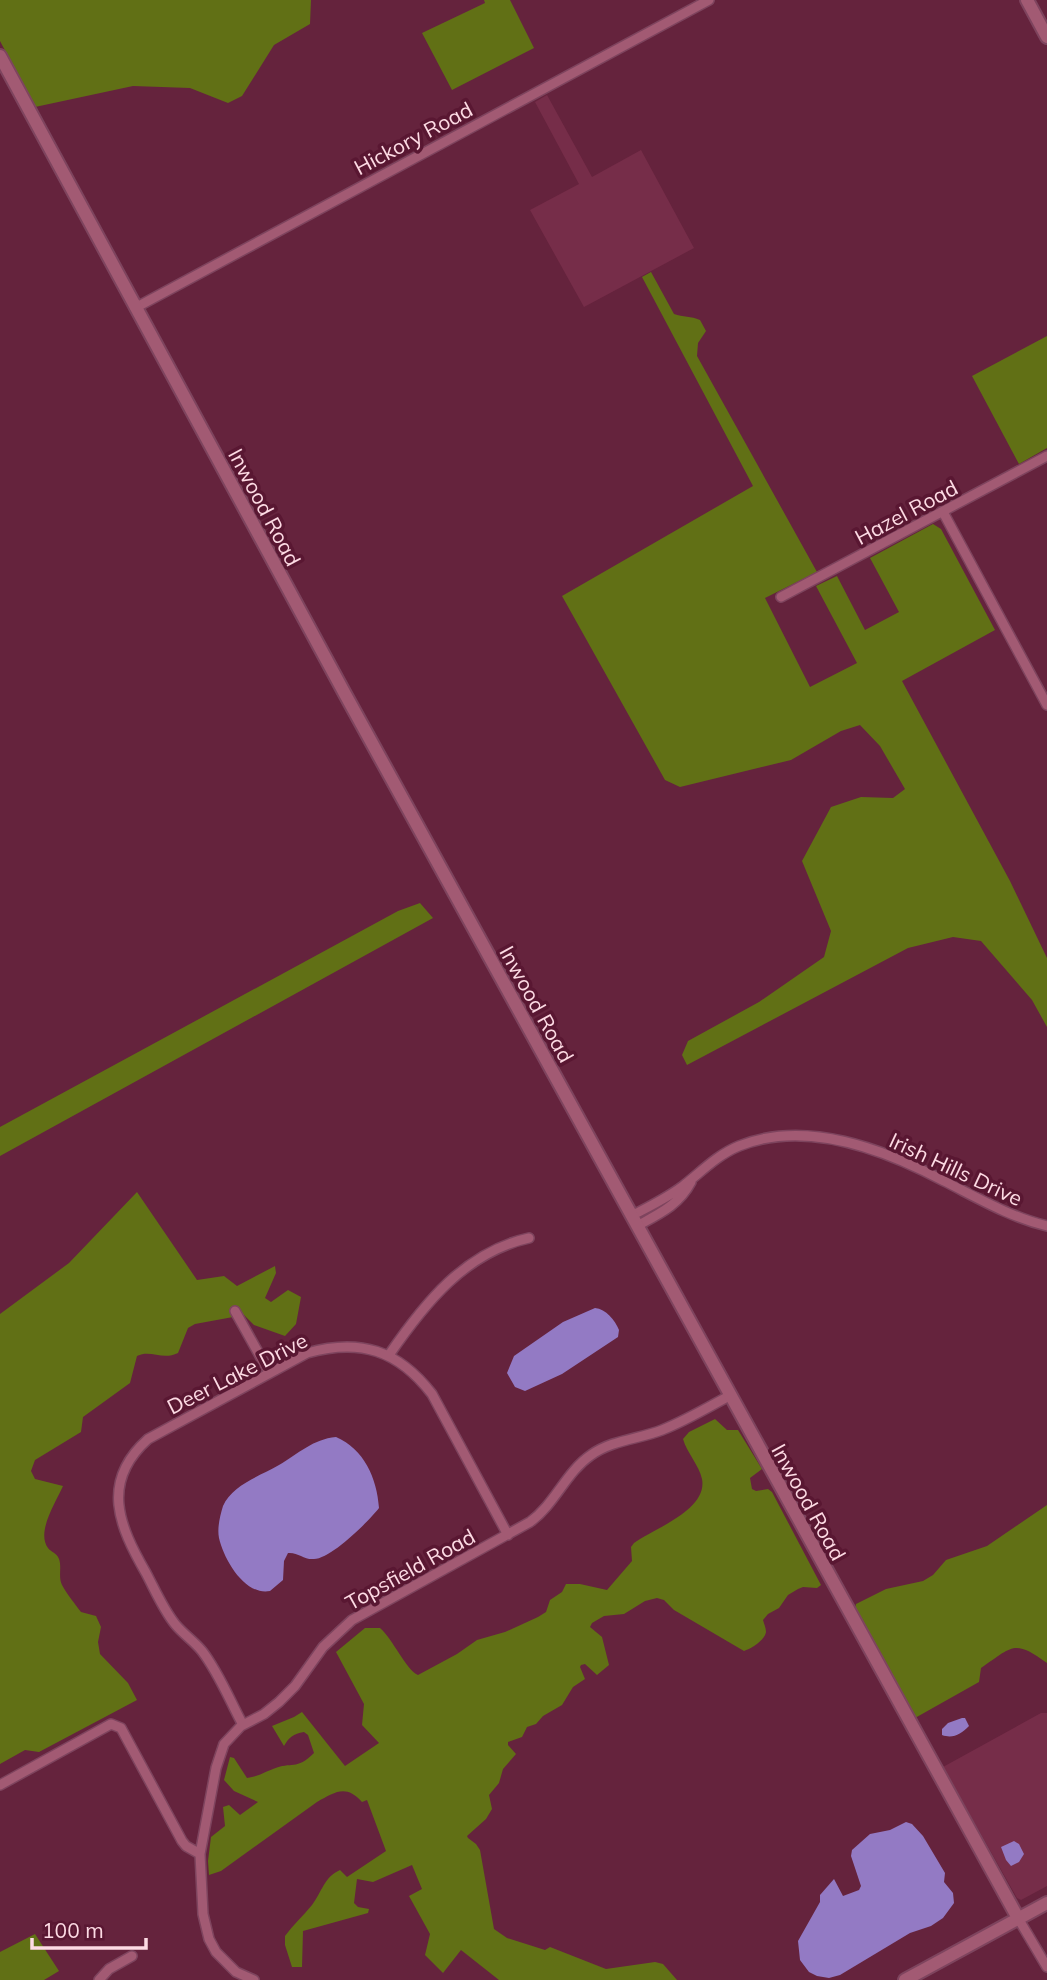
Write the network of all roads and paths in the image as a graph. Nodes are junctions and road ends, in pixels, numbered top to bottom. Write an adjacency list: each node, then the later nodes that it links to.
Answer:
1 (709, 0): 5 (street, Hickory Road)
2 (1027, 0): 3 (street)
3 (1047, 37)
4 (0, 56): 5 (street, Inwood Road)
5 (135, 308): 10 (street, Inwood Road)
6 (1047, 456): 7 (street, Hazel Road)
7 (943, 512): 8 (street, Hazel Road); 9 (street)
8 (781, 597)
9 (1047, 705)
10 (634, 1221): 11 (street, Irish Hills Drive); 16 (street, Inwood Road)
11 (1047, 1226)
12 (529, 1238): 14 (street)
13 (235, 1311): 15 (street)
14 (389, 1355): 15 (street, Deer Lake Drive); 17 (street, Deer Lake Drive)
15 (269, 1372): 18 (street, Deer Lake Drive)
16 (729, 1396): 17 (street, Topsfield Road); 22 (street, Inwood Road)
17 (508, 1535): 18 (street, Topsfield Road)
18 (243, 1725): 20 (street, Topsfield Road)
19 (0, 1785): 20 (street)
20 (200, 1854): 25 (street, Topsfield Road)
21 (1047, 1903): 22 (street)
22 (1018, 1919): 24 (street, Inwood Road); 27 (street)
23 (132, 1956): 26 (street)
24 (1047, 1967)
25 (248, 1979)
26 (99, 1980)
27 (905, 1980)

